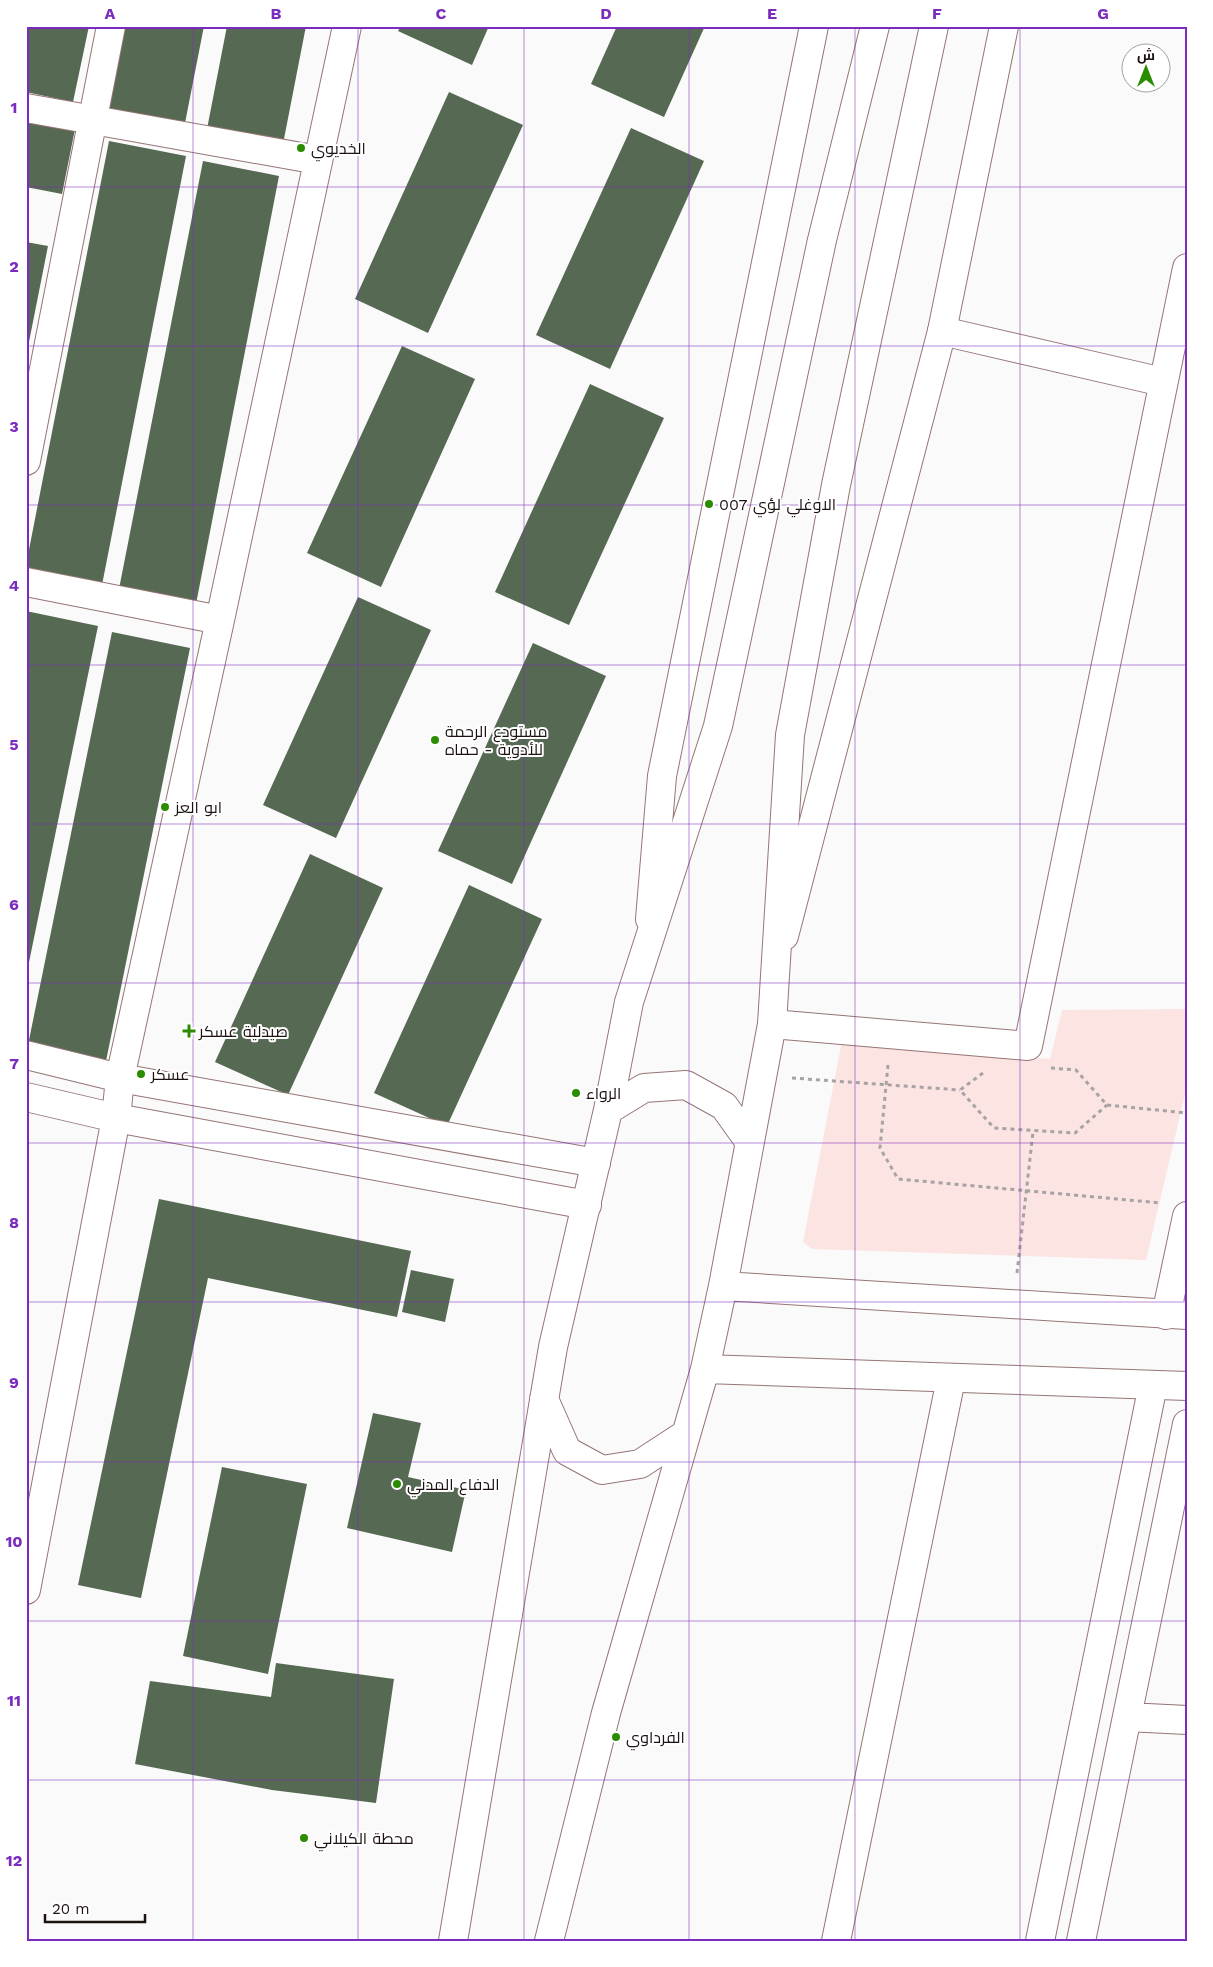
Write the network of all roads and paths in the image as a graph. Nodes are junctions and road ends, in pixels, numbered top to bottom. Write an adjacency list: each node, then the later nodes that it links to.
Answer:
1 (111, 26): 8 (main road)
2 (347, 26): 9 (main road)
3 (814, 26): 16 (main road)
4 (875, 26): 16 (main road)
5 (934, 26): 17 (main road)
6 (1004, 26): 11 (main road)
7 (26, 108): 8 (main road)
8 (92, 122): 9 (main road); 13 (main road)
9 (318, 160): 15 (main road)
10 (1187, 268): 12 (main road)
11 (942, 331): 12 (main road); 17 (main road)
12 (1163, 382): 19 (main road)
13 (26, 461)
14 (26, 582): 15 (main road)
15 (220, 620): 24 (main road)
16 (648, 944): 29 (main road)
17 (776, 969): 18 (main road)
18 (772, 1024): 19 (main road); 23 (main road)
19 (891, 1034): 25 (path)
20 (26, 1055): 24 (main road)
21 (1049, 1068): 28 (path)
22 (988, 1070): 26 (path)
23 (762, 1076): 25 (path); 33 (main road)
24 (120, 1078): 31 (main road); 34 (main road)
25 (886, 1085): 26 (path); 35 (path)
26 (960, 1090): 32 (path)
27 (26, 1097): 31 (main road)
28 (1107, 1105): 30 (path); 32 (path)
29 (608, 1110): 33 (main road); 34 (main road)
30 (1187, 1113)
31 (116, 1118): 36 (main road); 48 (main road)
32 (1033, 1132): 35 (path)
33 (749, 1141): 38 (main road)
34 (596, 1163): 36 (main road)
35 (1026, 1191): 37 (path); 39 (path)
36 (587, 1205): 45 (main road)
37 (1177, 1210): 40 (main road)
38 (723, 1286): 39 (main road); 41 (main road)
39 (1013, 1305): 40 (main road)
40 (1176, 1315)
41 (705, 1369): 42 (main road); 47 (main road)
42 (951, 1379): 43 (main road); 53 (main road)
43 (1153, 1385): 44 (main road); 54 (main road)
44 (1187, 1386)
45 (544, 1399): 47 (main road); 51 (main road)
46 (1187, 1424): 49 (main road)
47 (686, 1434): 52 (main road)
48 (26, 1590)
49 (1127, 1717): 50 (main road); 55 (main road)
50 (1187, 1720)
51 (453, 1941)
52 (549, 1941)
53 (836, 1941)
54 (1040, 1941)
55 (1081, 1941)

